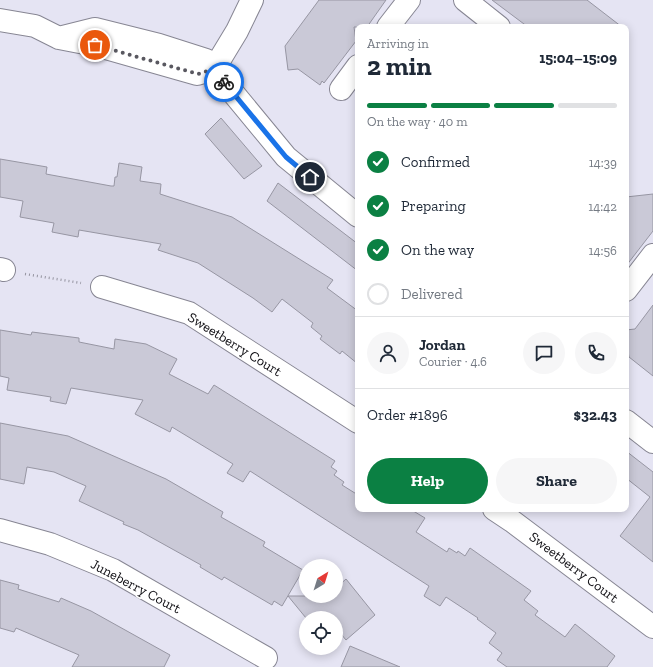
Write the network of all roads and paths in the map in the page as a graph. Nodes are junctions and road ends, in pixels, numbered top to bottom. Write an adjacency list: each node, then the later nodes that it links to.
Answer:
1 (252, 0): 7 (street)
2 (409, 0): 5 (street)
3 (464, 0): 6 (street)
4 (0, 20): 7 (street)
5 (390, 24)
6 (495, 24)
7 (214, 69): 10 (street)
8 (355, 70): 9 (street)
9 (341, 89)
10 (355, 214)
11 (653, 255): 13 (street)
12 (2, 270): 14 (path)
13 (646, 277): 15 (street)
14 (102, 287): 16 (street, Sweetberry Court)
15 (629, 288)
16 (355, 420)
17 (629, 423): 18 (street)
18 (653, 442)
19 (498, 512): 21 (street, Sweetberry Court)
20 (0, 530): 22 (street, Juneberry Court)
21 (653, 627)
22 (266, 658)

